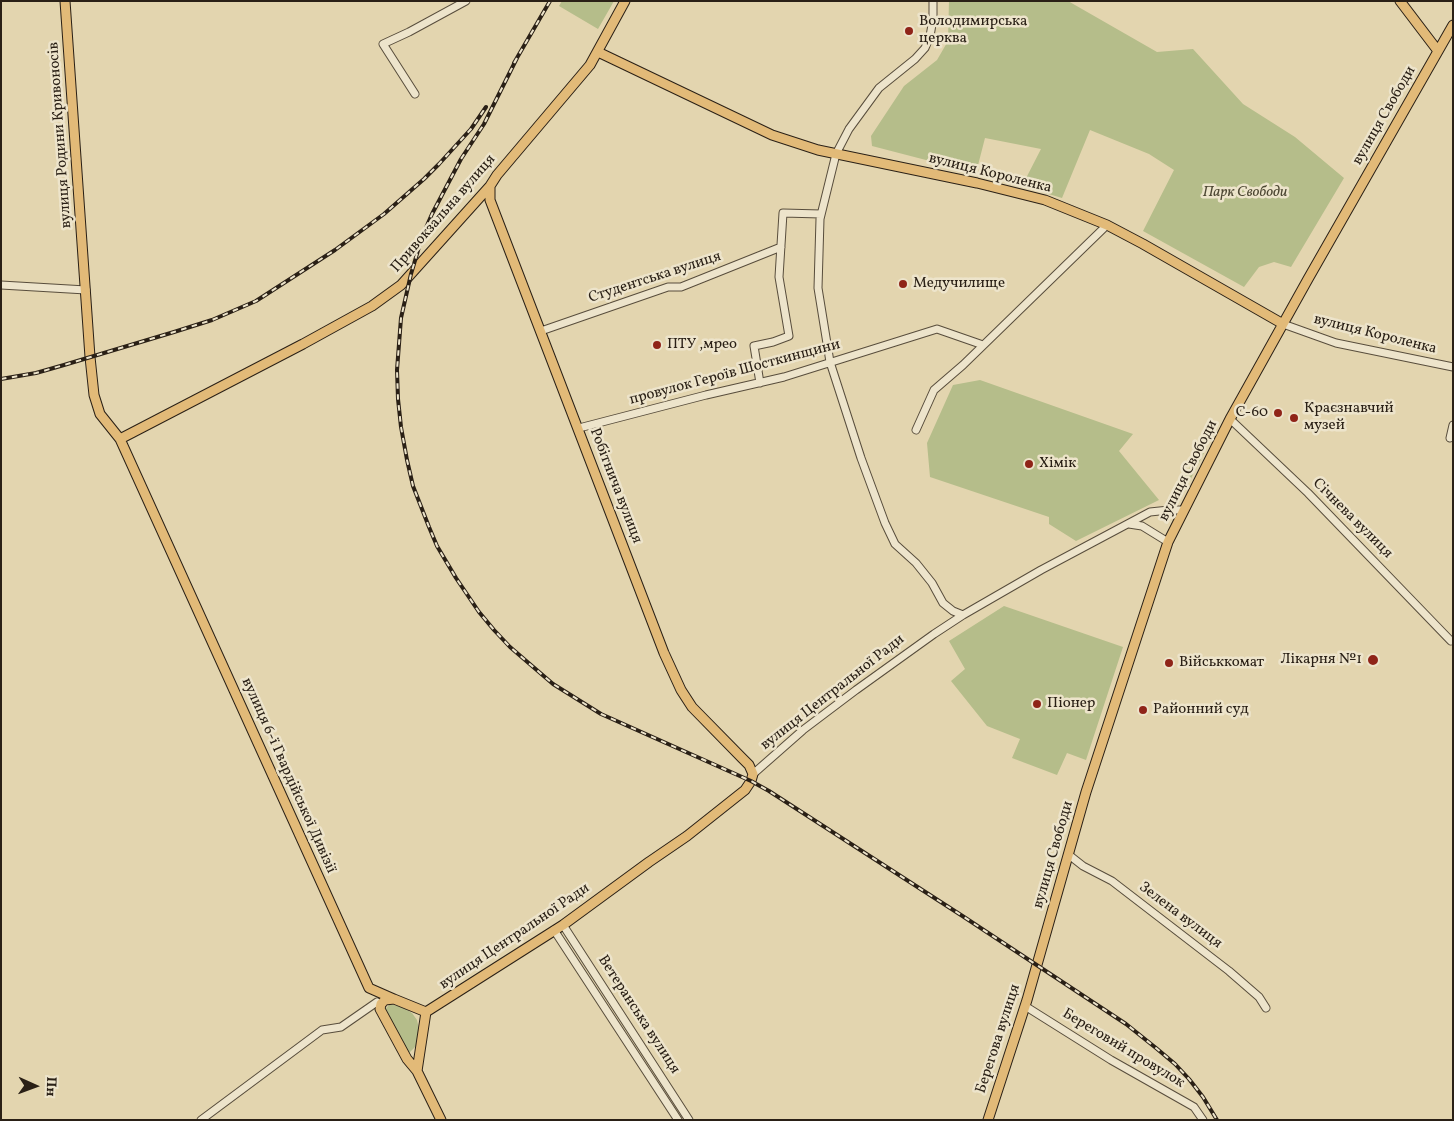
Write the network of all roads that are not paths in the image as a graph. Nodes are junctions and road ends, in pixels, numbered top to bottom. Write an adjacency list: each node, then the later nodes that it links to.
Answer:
1 (64, 1): 16 (main road, вулиця Родини Кривоносів)
2 (466, 1): 9 (street)
3 (625, 1): 8 (main road, Привокзальна вулиця)
4 (933, 1): 10 (street)
5 (1400, 1): 7 (main road)
6 (1453, 25): 7 (main road, вулиця Свободи)
7 (1438, 51): 17 (main road, вулиця Свободи)
8 (598, 52): 10 (main road, вулиця Короленка); 11 (main road, Привокзальна вулиця)
9 (416, 94)
10 (836, 154): 12 (street); 13 (main road, вулиця Короленка)
11 (490, 186): 18 (main road, Робітнича вулиця); 28 (main road, Привокзальна вулиця)
12 (821, 214): 14 (street); 20 (street)
13 (1107, 225): 17 (main road, вулиця Короленка); 19 (street)
14 (779, 248): 18 (street, Студентська вулиця); 22 (street)
15 (1, 285): 16 (street)
16 (86, 290): 28 (main road, вулиця 6-ї Гвардійської Дивізії)
17 (1283, 324): 21 (street, вулиця Короленка); 23 (main road, вулиця Свободи)
18 (541, 331): 25 (main road, Робітнича вулиця)
19 (983, 346): 20 (street, провулок Героїв Шосткинщини); 26 (street)
20 (830, 362): 22 (street, провулок Героїв Шосткинщини); 32 (street)
21 (1453, 368)
22 (760, 383): 25 (street, провулок Героїв Шосткинщини)
23 (1230, 419): 29 (main road, вулиця Свободи); 33 (street, Січнева вулиця)
24 (1453, 425): 27 (street)
25 (578, 428): 34 (main road, Робітнича вулиця)
26 (916, 430)
27 (1450, 438)
28 (120, 439): 39 (main road, вулиця 6-ї Гвардійської Дивізії)
29 (1184, 510): 30 (street, вулиця Центральної Ради); 31 (main road, вулиця Свободи)
30 (1128, 524): 31 (street); 32 (street, вулиця Центральної Ради)
31 (1168, 542): 35 (main road, вулиця Свободи)
32 (963, 615): 34 (street, вулиця Центральної Ради)
33 (1451, 641)
34 (752, 774): 36 (main road, вулиця Центральної Ради)
35 (1069, 855): 38 (main road, вулиця Свободи); 43 (street, Зелена вулиця)
36 (562, 924): 37 (main road, вулиця Центральної Ради); 51 (street, Ветеранська вулиця)
37 (554, 930): 44 (main road, вулиця Центральної Ради); 50 (street, Ветеранська вулиця)
38 (1036, 967): 42 (main road, Берегова вулиця)
39 (369, 988): 40 (main road); 41 (street, вулиця 6-ї Гвардійської Дивізії)
40 (394, 999): 41 (main road); 44 (main road)
41 (378, 1005): 46 (main road, вулиця 6-ї Гвардійської Дивізії); 48 (street)
42 (1025, 1006): 52 (main road, Берегова вулиця); 53 (street, Береговий провулок)
43 (1266, 1008)
44 (426, 1012): 45 (main road)
45 (420, 1049): 46 (main road); 47 (main road)
46 (405, 1056): 47 (main road, вулиця 6-ї Гвардійської Дивізії)
47 (417, 1071): 49 (main road, вулиця 6-ї Гвардійської Дивізії)
48 (200, 1120)
49 (441, 1120)
50 (678, 1120)
51 (690, 1120)
52 (988, 1120)
53 (1203, 1120)

